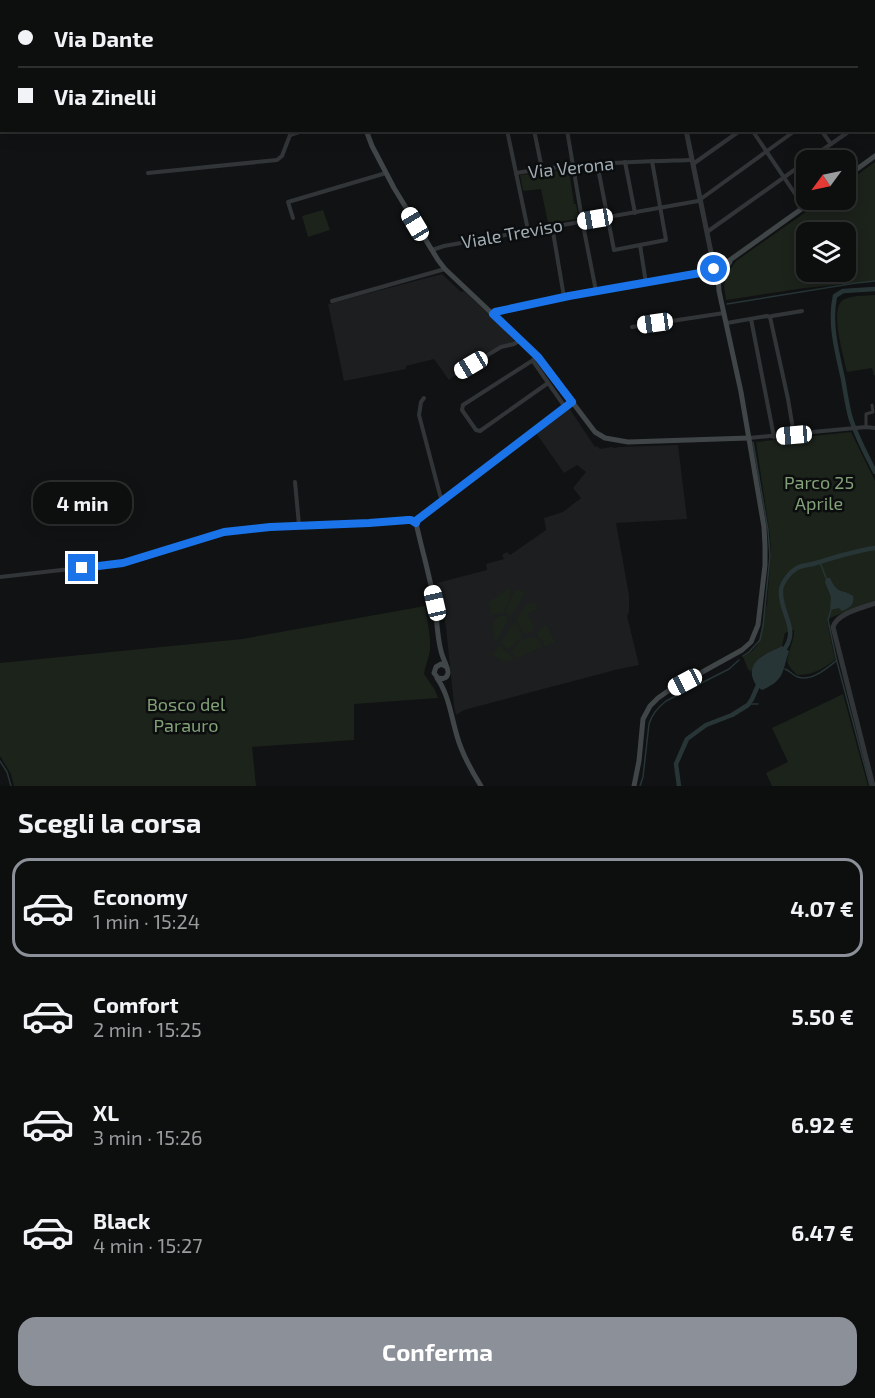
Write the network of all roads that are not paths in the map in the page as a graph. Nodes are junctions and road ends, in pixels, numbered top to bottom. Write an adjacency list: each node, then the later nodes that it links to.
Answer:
1 (299, 132): 24 (street)
2 (367, 132): 25 (main road)
3 (507, 132): 26 (street)
4 (534, 132): 21 (street)
5 (567, 132): 20 (street)
6 (686, 132): 18 (street)
7 (738, 132): 18 (street)
8 (753, 132): 14 (street)
9 (793, 132): 14 (street)
10 (823, 132): 12 (street)
11 (848, 132): 12 (street)
12 (831, 144): 13 (street)
13 (823, 150)
14 (767, 152): 27 (street); 29 (street)
15 (875, 156): 23 (main road)
16 (652, 161): 17 (street, Via Verona); 18 (street, Via Verona); 30 (street)
17 (625, 162): 19 (street, Via Verona); 32 (street, Via Verona)
18 (693, 162): 29 (street)
19 (597, 163): 20 (street, Via Verona); 33 (street)
20 (572, 165): 21 (street, Via Verona); 35 (street)
21 (542, 169): 26 (street, Via Verona)
22 (796, 169): 27 (street)
23 (856, 170)
24 (148, 173)
25 (386, 173): 34 (street); 40 (main road)
26 (516, 173): 37 (street)
27 (784, 177): 28 (street); 38 (street)
28 (796, 195)
29 (700, 200): 30 (street, Viale Treviso); 38 (street)
30 (660, 208): 32 (street, Viale Treviso); 39 (street)
31 (800, 210): 41 (main road)
32 (635, 213): 33 (street, Viale Treviso)
33 (608, 217): 35 (street, Viale Treviso); 39 (street)
34 (293, 218)
35 (582, 222): 36 (street, Viale Treviso); 46 (street)
36 (552, 226): 37 (street, Viale Treviso); 48 (street)
37 (528, 230): 40 (street, Viale Treviso)
38 (707, 232): 44 (street)
39 (640, 245): 45 (street)
40 (431, 250): 43 (main road)
41 (735, 256): 42 (main road); 44 (main road)
42 (725, 268): 44 (main road); 47 (main road)
43 (446, 269): 49 (street); 52 (main road)
44 (713, 272): 45 (street); 47 (main road)
45 (646, 283): 46 (street)
46 (596, 291): 48 (street)
47 (719, 291): 51 (main road)
48 (564, 297): 52 (street)
49 (332, 301)
50 (802, 311): 53 (street)
51 (724, 313): 55 (main road); 56 (street)
52 (493, 314): 57 (main road)
53 (770, 317): 54 (street); 67 (street)
54 (751, 319): 55 (street); 68 (street)
55 (727, 323): 69 (main road)
56 (632, 327)
57 (521, 340): 58 (main road); 59 (street)
58 (535, 359): 60 (street); 60 (street); 62 (main road)
59 (456, 374)
60 (548, 383): 64 (street)
61 (424, 398): 71 (street)
62 (572, 402): 64 (main road); 69 (main road)
63 (872, 405): 65 (street)
64 (565, 407): 71 (main road)
65 (866, 427): 66 (street); 67 (street)
66 (875, 428)
67 (794, 435): 68 (street)
68 (774, 437): 69 (street)
69 (749, 438): 83 (main road)
70 (295, 482): 73 (street)
71 (443, 501): 72 (main road)
72 (416, 523): 73 (street); 76 (main road)
73 (299, 525): 74 (street)
74 (0, 577)
75 (875, 603): 84 (street)
76 (440, 650): 77 (main road); 78 (main road)
77 (446, 666): 78 (main road); 80 (main road)
78 (436, 667): 79 (main road)
79 (436, 677): 80 (main road); 81 (main road)
80 (447, 677): 81 (main road)
81 (450, 706): 82 (main road)
82 (481, 786)
83 (634, 786)
84 (873, 786)

